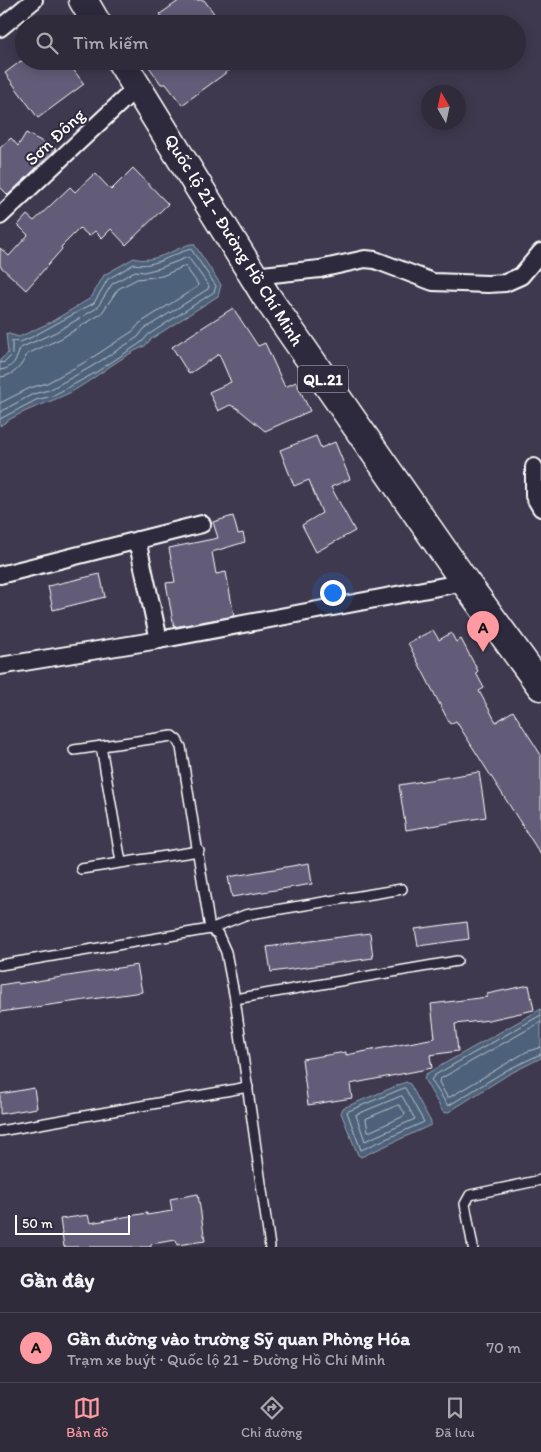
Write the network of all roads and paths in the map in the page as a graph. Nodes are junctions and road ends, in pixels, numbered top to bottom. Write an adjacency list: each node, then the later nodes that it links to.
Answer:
1 (34, 0): 3 (street)
2 (83, 0): 4 (highway)
3 (16, 15)
4 (92, 15)
5 (15, 16): 6 (street)
6 (0, 28)
7 (127, 70): 8 (highway, Quốc lộ 21 - Đường Hồ Chí Minh / QL.21)
8 (137, 87): 9 (street, Sơn Đông); 11 (highway, Quốc lộ 21 - Đường Hồ Chí Minh / QL.21)
9 (0, 216)
10 (541, 252): 11 (street)
11 (253, 276): 17 (highway, Quốc lộ 21 - Đường Hồ Chí Minh / QL.21)
12 (534, 467): 13 (street)
13 (541, 508)
14 (202, 524): 15 (street)
15 (138, 540): 16 (street); 18 (street)
16 (0, 575)
17 (465, 582): 18 (street); 20 (highway, Quốc lộ 21 - Đường Hồ Chí Minh / QL.21)
18 (159, 640): 19 (street)
19 (0, 666)
20 (541, 686)
21 (101, 746): 22 (lane); 23 (lane); 24 (lane)
22 (74, 750)
23 (199, 851): 24 (lane); 27 (lane)
24 (121, 862): 25 (lane)
25 (81, 869)
26 (402, 889): 27 (lane)
27 (210, 930): 29 (lane); 30 (lane)
28 (457, 961): 30 (lane)
29 (0, 965)
30 (235, 999): 31 (lane)
31 (248, 1087): 32 (lane); 34 (lane)
32 (0, 1131)
33 (541, 1180): 35 (lane)
34 (270, 1247)
35 (473, 1247)

